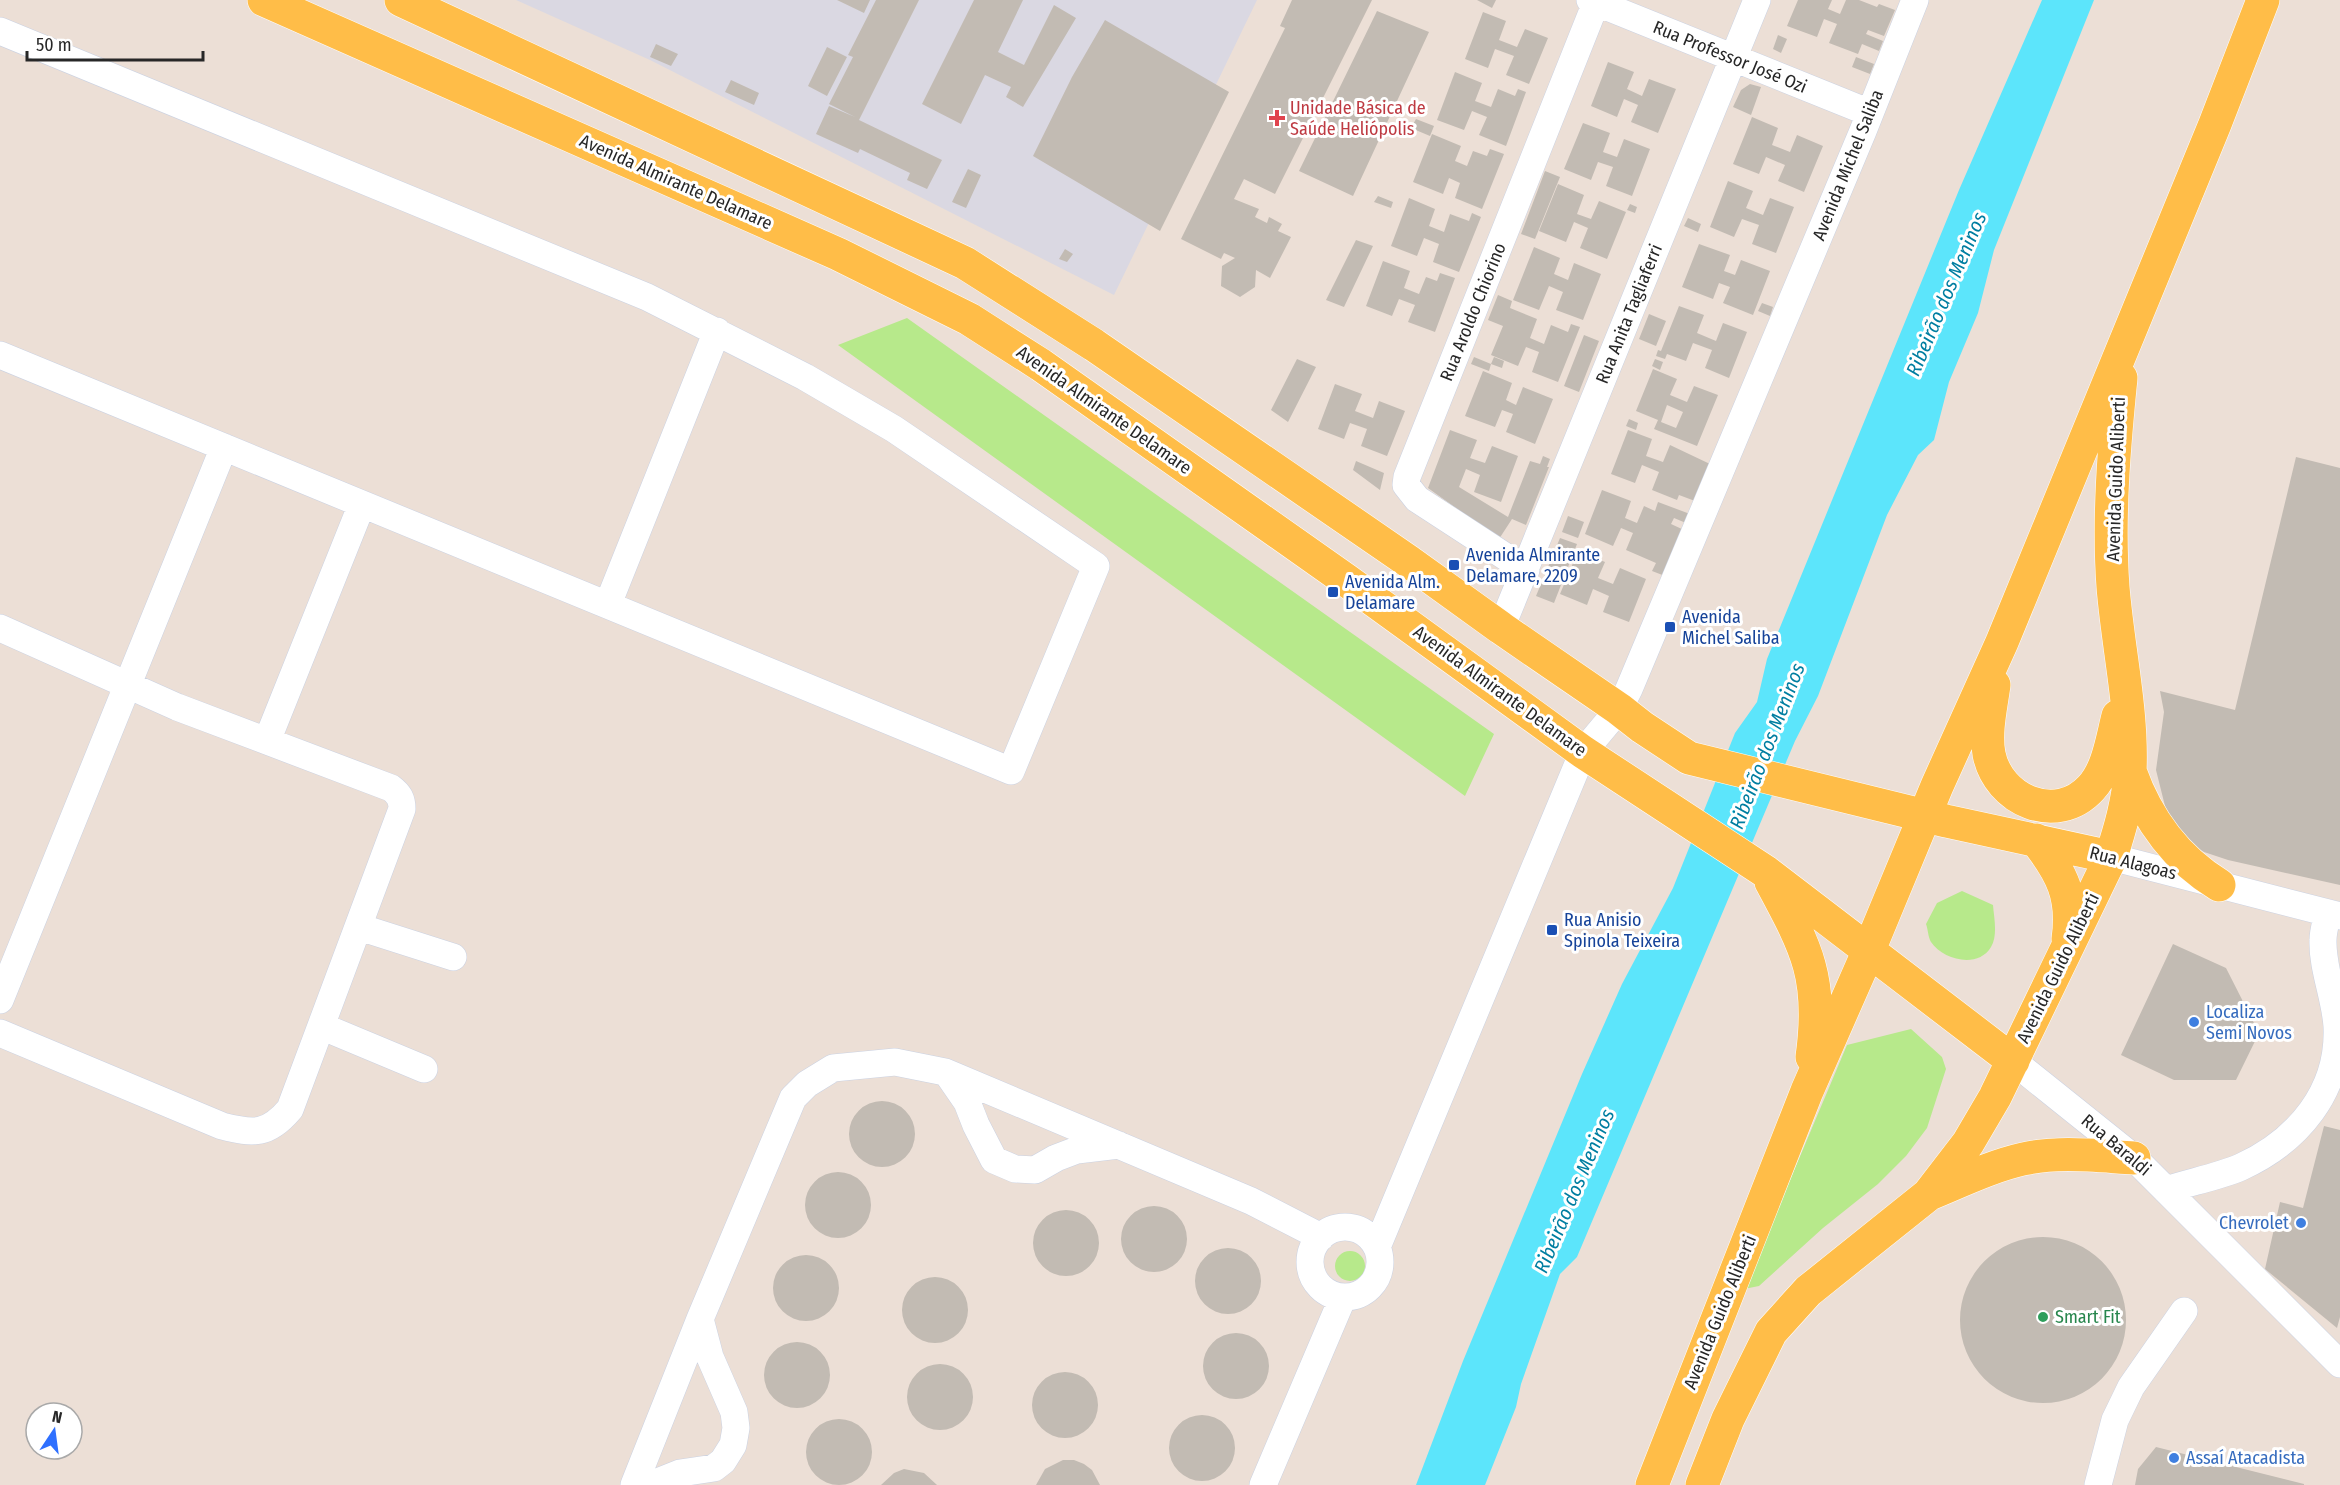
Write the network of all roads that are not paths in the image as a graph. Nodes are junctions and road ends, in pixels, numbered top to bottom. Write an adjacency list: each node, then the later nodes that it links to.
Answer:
1 (264, 0): 10 (main road, Avenida Almirante Delamare)
2 (401, 0): 13 (main road)
3 (1757, 0): 8 (street, Rua Anita Tagliaferri)
4 (1915, 0): 9 (street, Avenida Michel Saliba)
5 (2263, 0): 12 (main road, Avenida Guido Aliberti)
6 (1594, 1): 8 (street, Rua Professor José Ozi); 17 (street, Rua Aroldo Chiorino)
7 (0, 32): 11 (street)
8 (1733, 58): 9 (street, Rua Professor José Ozi); 17 (street, Rua Anita Tagliaferri)
9 (1870, 113): 24 (street, Avenida Michel Saliba)
10 (879, 274): 13 (main road); 26 (main road, Avenida Almirante Delamare)
11 (717, 331): 18 (street); 18 (street)
12 (2124, 344): 21 (main road, Avenida Guido Aliberti); 22 (main road, Avenida Guido Aliberti)
13 (1094, 345): 20 (main road)
14 (0, 355): 15 (street)
15 (224, 447): 16 (street); 23 (street)
16 (362, 504): 18 (street); 25 (street)
17 (1526, 570): 20 (street, Rua Anita Tagliaferri)
18 (608, 604)
19 (0, 628): 23 (street)
20 (1501, 628): 24 (main road)
21 (2002, 642): 22 (main road); 28 (main road, Avenida Guido Aliberti)
22 (2125, 684): 27 (main road, Avenida Guido Aliberti)
23 (129, 685): 25 (street); 38 (street)
24 (1619, 709): 26 (street, Avenida Michel Saliba); 28 (main road)
25 (267, 741): 34 (street)
26 (1583, 752): 31 (main road, Avenida Almirante Delamare); 50 (street, Avenida Michel Saliba)
27 (2130, 771): 30 (main road, Avenida Guido Aliberti); 32 (main road)
28 (1926, 815): 29 (main road, Rua Alagoas); 35 (main road, Avenida Guido Aliberti)
29 (2036, 840): 30 (main road, Rua Alagoas); 36 (main road)
30 (2111, 857): 32 (street, Rua Alagoas); 36 (main road, Avenida Guido Aliberti)
31 (1763, 870): 35 (main road, Avenida Almirante Delamare); 44 (main road)
32 (2219, 885): 33 (street, Rua Alagoas)
33 (2334, 914): 47 (street)
34 (359, 927): 37 (street); 39 (street)
35 (1869, 950): 41 (main road, Rua Baraldi); 44 (main road, Avenida Guido Aliberti)
36 (2066, 953): 41 (main road, Avenida Guido Aliberti)
37 (453, 957)
38 (0, 1000)
39 (321, 1026): 40 (street); 42 (street)
40 (0, 1034)
41 (2013, 1060): 46 (street, Rua Baraldi); 48 (main road, Avenida Guido Aliberti)
42 (424, 1069)
43 (947, 1073): 45 (street); 45 (street); 53 (street)
44 (1807, 1091): 58 (main road, Avenida Guido Aliberti)
45 (1120, 1145): 49 (street)
46 (2134, 1158): 47 (street, Rua Baraldi); 48 (main road)
47 (2166, 1190): 54 (street, Rua Baraldi)
48 (1928, 1195): 59 (main road, Avenida Guido Aliberti)
49 (1321, 1237): 50 (street); 51 (street)
50 (1377, 1247): 51 (street)
51 (1343, 1297): 57 (street)
52 (2184, 1311): 60 (street)
53 (700, 1319): 55 (street); 56 (street)
54 (2340, 1364)
55 (634, 1485)
56 (650, 1485)
57 (1263, 1485)
58 (1652, 1485)
59 (1702, 1485)
60 (2098, 1485)

